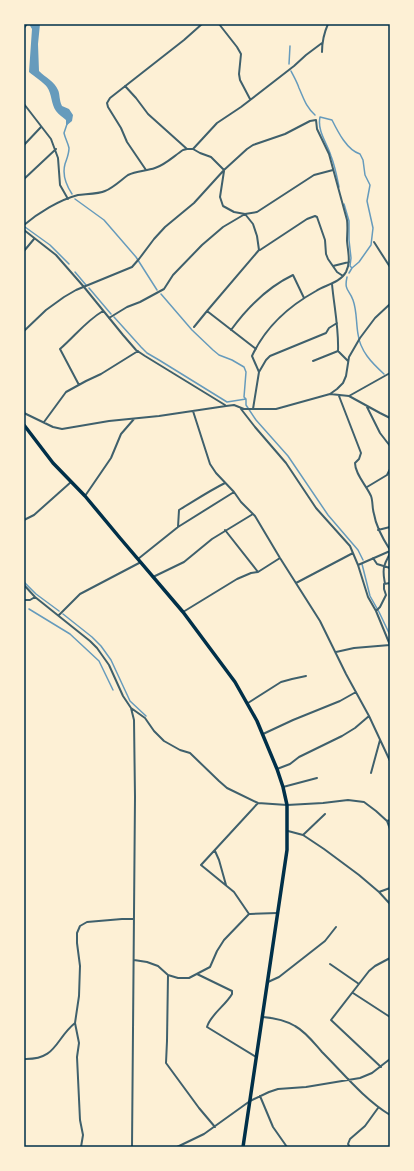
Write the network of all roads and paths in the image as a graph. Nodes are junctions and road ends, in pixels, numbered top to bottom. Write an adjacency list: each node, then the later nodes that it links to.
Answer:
1 (27, 24): 5 (street)
2 (202, 24): 8 (street)
3 (219, 24): 9 (street)
4 (328, 24): 6 (street)
5 (24, 28)
6 (322, 43): 7 (street); 9 (street)
7 (322, 52)
8 (125, 86): 14 (street); 16 (street)
9 (250, 99): 15 (street)
10 (24, 106): 11 (street)
11 (41, 127): 12 (street); 13 (street)
12 (24, 145)
13 (56, 149): 19 (street); 20 (street)
14 (187, 149): 15 (street); 16 (street)
15 (193, 149): 17 (street)
16 (146, 170): 20 (street)
17 (224, 170): 18 (street); 21 (street); 33 (street)
18 (333, 170): 21 (street); 28 (street)
19 (24, 179)
20 (68, 199): 22 (street)
21 (245, 214): 26 (street); 38 (street)
22 (24, 225)
23 (24, 230): 24 (street)
24 (34, 239): 27 (street); 33 (street)
25 (374, 242): 30 (street)
26 (259, 250): 29 (street); 37 (street)
27 (24, 251)
28 (349, 262): 29 (street); 31 (street)
29 (332, 266): 31 (street)
30 (390, 267)
31 (343, 276): 32 (street)
32 (332, 284): 34 (street); 39 (street)
33 (84, 287): 36 (street); 42 (street)
34 (304, 298): 41 (street); 43 (street)
35 (390, 304): 47 (street)
36 (103, 311): 38 (street); 50 (street)
37 (207, 311): 40 (street); 41 (street)
38 (109, 318): 44 (street)
39 (337, 323): 45 (street); 48 (street)
40 (194, 327)
41 (231, 330): 43 (street)
42 (24, 331)
43 (256, 349): 48 (street)
44 (138, 351): 50 (street); 54 (street)
45 (338, 351): 46 (street); 47 (street)
46 (313, 361)
47 (348, 361): 51 (street)
48 (259, 372): 57 (street)
49 (390, 373): 53 (street)
50 (79, 385): 62 (street)
51 (330, 394): 52 (street); 57 (street)
52 (340, 396): 53 (street); 68 (street)
53 (349, 396): 55 (street)
54 (226, 406): 56 (street); 58 (street)
55 (367, 406): 61 (street); 64 (street)
56 (241, 408): 57 (street); 78 (street)
57 (251, 409)
58 (193, 411): 60 (street); 67 (street)
59 (24, 414): 62 (street)
60 (135, 418): 62 (street); 70 (street)
61 (390, 418)
62 (44, 422)
63 (24, 426): 66 (main road)
64 (390, 446)
65 (390, 469): 68 (street)
66 (71, 482): 70 (main road); 72 (street)
67 (225, 482): 69 (street); 73 (street)
68 (367, 487): 76 (street)
69 (234, 492): 71 (street); 73 (street)
70 (85, 496): 81 (main road)
71 (254, 514): 75 (street); 79 (street)
72 (24, 520)
73 (178, 527): 81 (street)
74 (390, 527): 76 (street)
75 (226, 530): 85 (street); 86 (street)
76 (378, 530): 77 (street)
77 (390, 551): 80 (street); 83 (street)
78 (353, 552): 82 (street); 87 (street)
79 (280, 558): 85 (street); 87 (street)
80 (373, 558): 82 (street); 83 (street)
81 (139, 561): 86 (main road); 95 (street)
82 (358, 565): 93 (street)
83 (384, 567): 84 (street); 89 (street)
84 (390, 568)
85 (258, 572): 94 (street)
86 (153, 577): 94 (main road)
87 (296, 583): 98 (street)
88 (390, 583): 89 (street)
89 (385, 584): 93 (street)
90 (24, 585): 91 (street)
91 (35, 597): 92 (street); 95 (street)
92 (24, 600)
93 (376, 611): 96 (street)
94 (183, 612): 101 (main road)
95 (59, 615): 102 (street)
96 (389, 640): 97 (street)
97 (390, 645): 98 (street)
98 (335, 652): 100 (street)
99 (306, 676): 101 (street)
100 (356, 692): 103 (street); 104 (street)
101 (248, 703): 104 (main road)
102 (131, 708): 111 (street); 125 (street)
103 (368, 716): 105 (street); 107 (street)
104 (262, 735): 107 (main road)
105 (380, 740): 106 (street); 108 (street)
106 (390, 761)
107 (277, 769): 110 (main road)
108 (370, 773)
109 (317, 778): 110 (street)
110 (283, 787): 112 (main road)
111 (258, 803): 112 (street); 118 (street)
112 (288, 806): 114 (street); 116 (main road)
113 (325, 814): 117 (street)
114 (388, 821): 115 (street)
115 (390, 828)
116 (288, 831): 117 (street); 123 (main road)
117 (303, 835): 121 (street)
118 (215, 851): 119 (street); 119 (street)
119 (226, 886): 124 (street)
120 (390, 888): 121 (street)
121 (379, 892): 122 (street)
122 (390, 904)
123 (278, 912): 124 (street); 132 (main road)
124 (249, 914): 130 (street)
125 (134, 920): 128 (street); 137 (street)
126 (336, 927): 132 (street)
127 (390, 958): 133 (street)
128 (134, 960): 131 (street); 149 (street)
129 (330, 964): 133 (street)
130 (197, 973): 131 (street); 138 (street)
131 (168, 975): 147 (street)
132 (268, 982): 135 (main road)
133 (359, 984): 134 (street)
134 (353, 993): 136 (street); 141 (street)
135 (263, 1017): 138 (main road); 142 (street)
136 (390, 1017)
137 (75, 1023): 139 (street); 148 (street)
138 (256, 1057): 144 (main road)
139 (24, 1058)
140 (390, 1059): 141 (street)
141 (381, 1067): 142 (street)
142 (349, 1080): 143 (street); 145 (street)
143 (260, 1096): 144 (street); 152 (street)
144 (250, 1101): 147 (street); 151 (main road)
145 (379, 1108): 146 (street); 153 (street)
146 (390, 1115)
147 (215, 1127): 150 (street)
148 (81, 1147)
149 (132, 1147)
150 (177, 1147)
151 (243, 1147)
152 (287, 1147)
153 (350, 1147)

